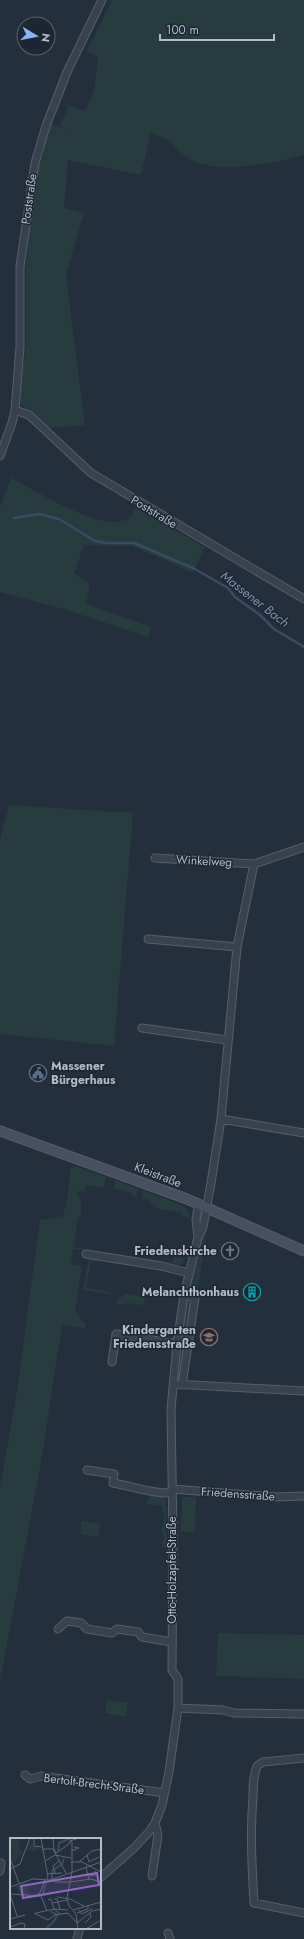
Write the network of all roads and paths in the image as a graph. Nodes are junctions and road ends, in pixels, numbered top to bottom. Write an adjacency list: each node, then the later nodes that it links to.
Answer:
1 (102, 1): 2 (street, Poststraße)
2 (15, 410): 3 (street, Poststraße); 4 (street, Poststraße)
3 (0, 456)
4 (304, 599)
5 (304, 847): 7 (street, Winkelweg)
6 (154, 858): 7 (street, Winkelweg)
7 (254, 864): 9 (street)
8 (148, 939): 9 (street)
9 (237, 947): 11 (street)
10 (142, 1028): 11 (street)
11 (227, 1040): 12 (street)
12 (221, 1119): 14 (street); 15 (street)
13 (0, 1131): 15 (main road, Kleistraße)
14 (304, 1133)
15 (203, 1205): 16 (main road, Kleistraße); 18 (street, Otto-Holzapfel-Straße)
16 (304, 1251)
17 (86, 1254): 18 (street)
18 (189, 1273): 19 (street, Otto-Holzapfel-Straße)
19 (184, 1295): 20 (street, Otto-Holzapfel-Straße); 23 (street)
20 (177, 1344): 21 (street); 22 (street, Otto-Holzapfel-Straße)
21 (112, 1362)
22 (174, 1384): 23 (street); 26 (street, Otto-Holzapfel-Straße)
23 (182, 1385): 24 (street)
24 (304, 1391)
25 (87, 1470): 26 (street, Friedensstraße)
26 (172, 1491): 27 (street, Friedensstraße); 29 (street, Otto-Holzapfel-Straße)
27 (304, 1496)
28 (58, 1629): 29 (street)
29 (172, 1642): 30 (street, Otto-Holzapfel-Straße)
30 (178, 1708): 31 (street); 34 (street, Otto-Holzapfel-Straße)
31 (304, 1714)
32 (304, 1758): 38 (street)
33 (24, 1775): 34 (street, Bertolt-Brecht-Straße)
34 (165, 1793): 35 (street, Otto-Holzapfel-Straße)
35 (155, 1823): 36 (street); 37 (street, Otto-Holzapfel-Straße)
36 (152, 1876)
37 (101, 1877)
38 (304, 1913)
39 (80, 1929): 40 (street)
40 (77, 1939)

